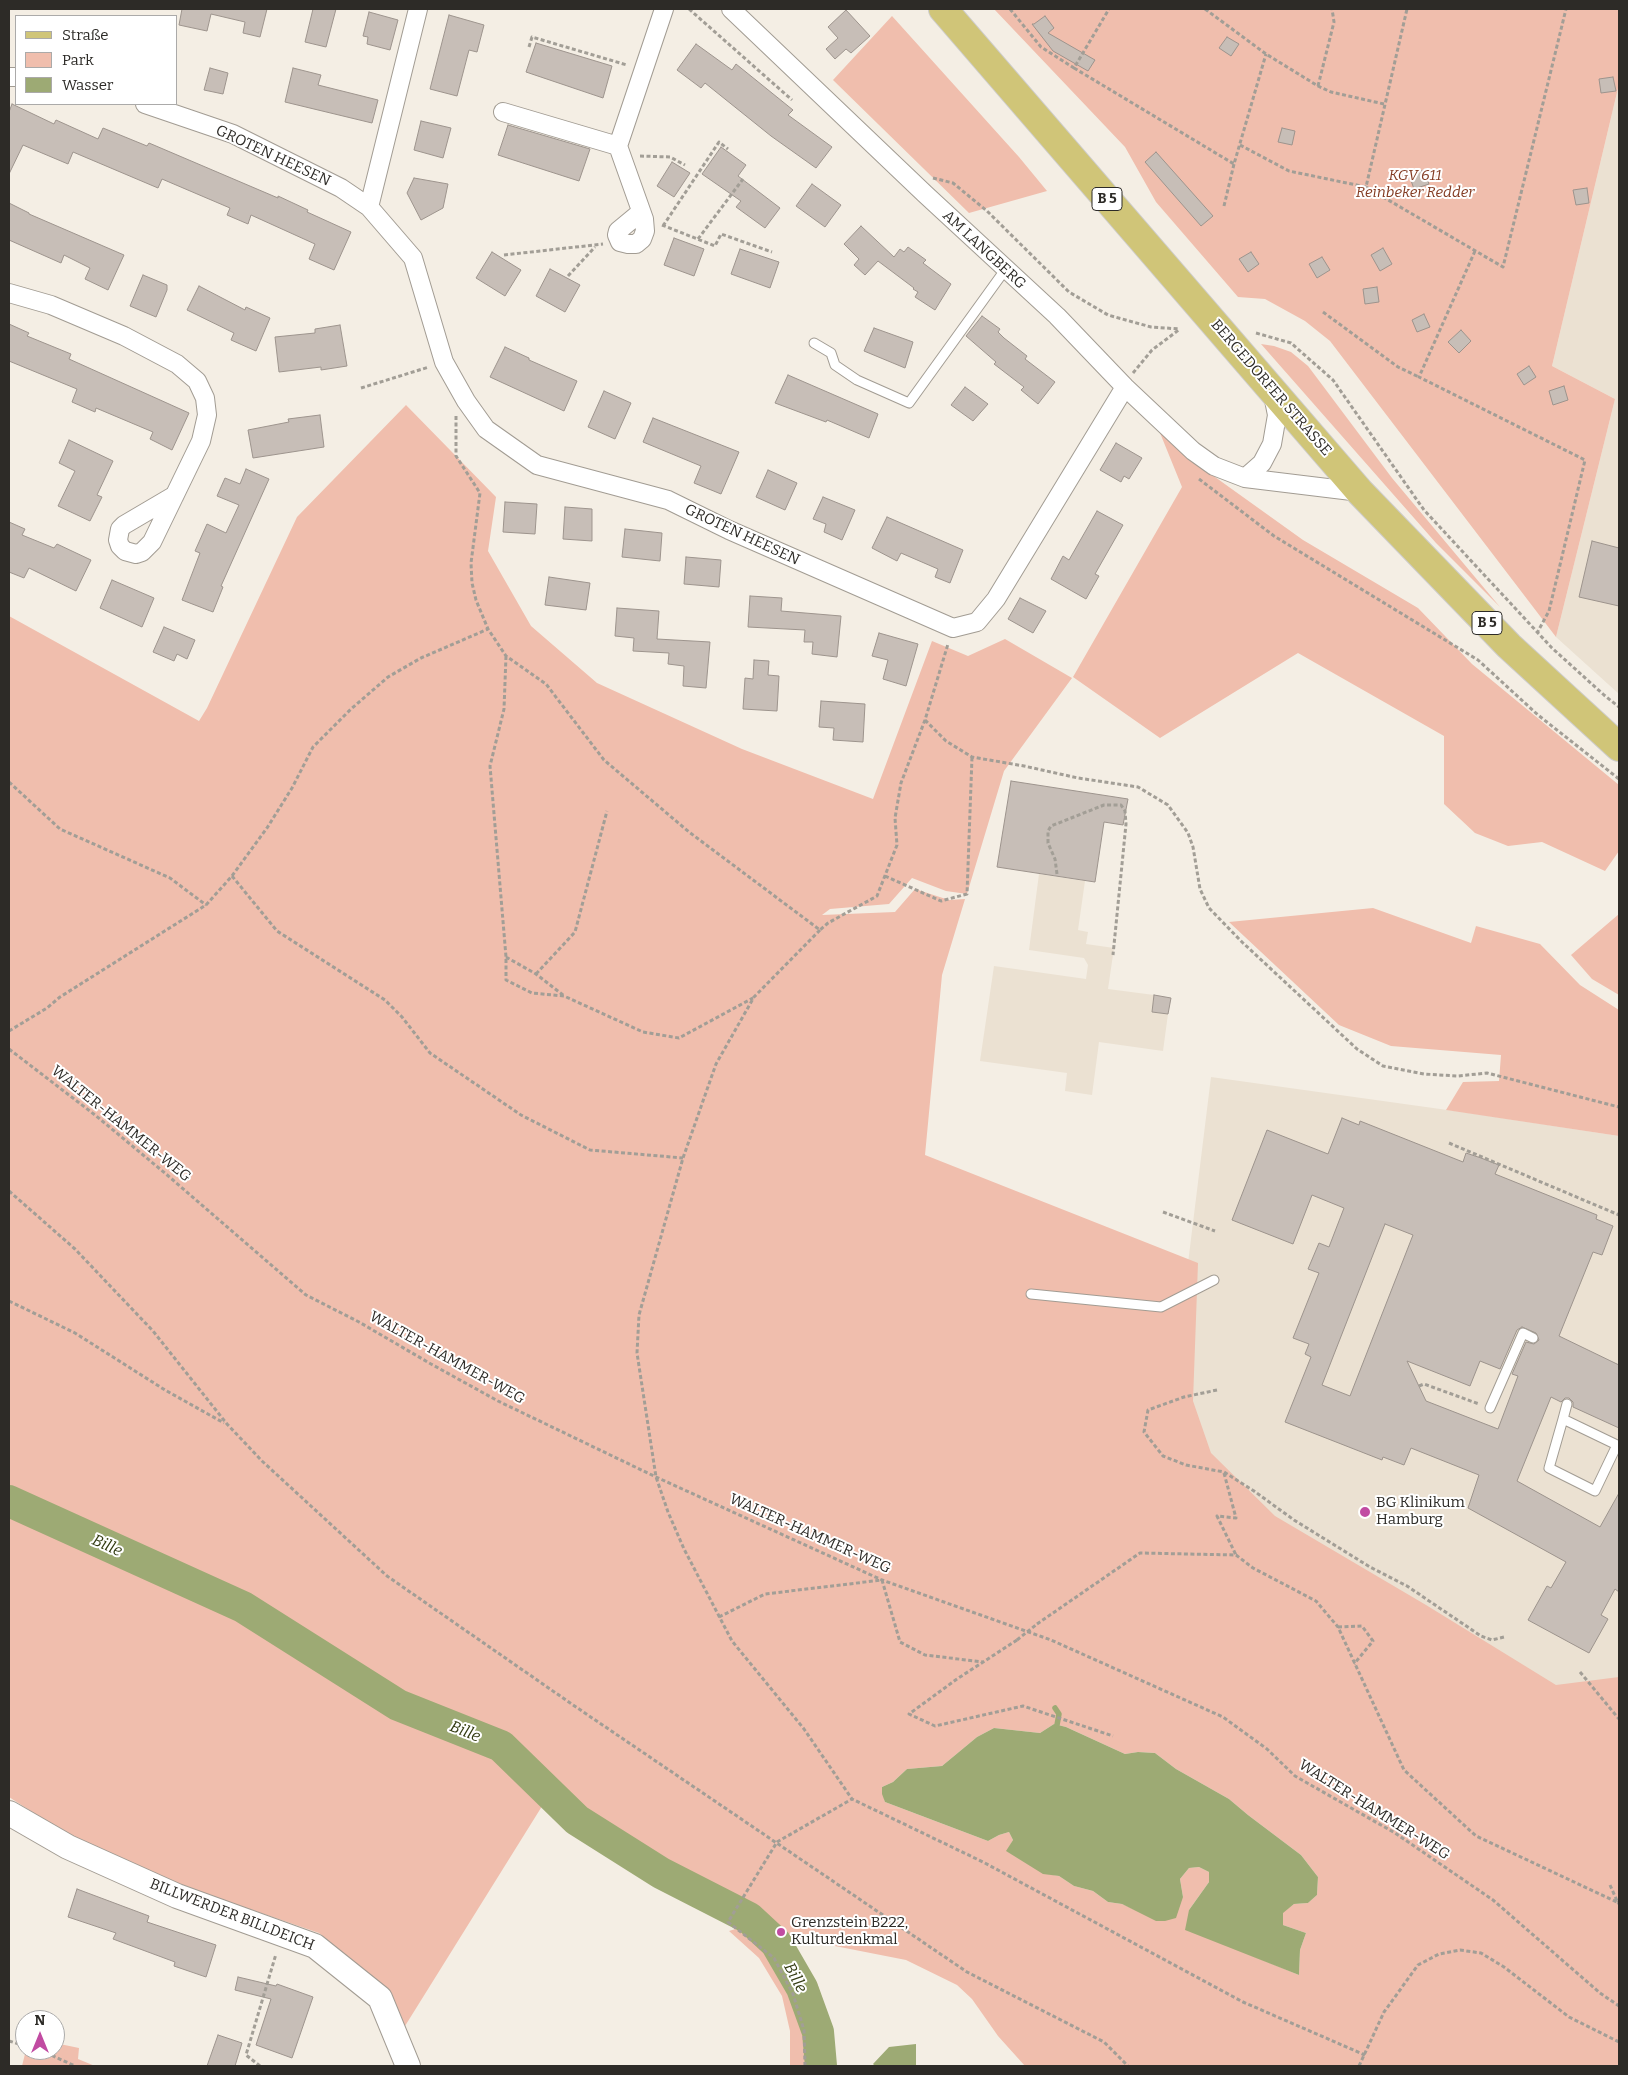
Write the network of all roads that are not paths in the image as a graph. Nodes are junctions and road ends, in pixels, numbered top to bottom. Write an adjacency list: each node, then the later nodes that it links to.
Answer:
1 (418, 9): 8 (street)
2 (664, 9): 7 (street)
3 (731, 9): 10 (street, AM LANGBERG)
4 (943, 9): 14 (main road, BERGEDORFER STRASSE / B 5)
5 (148, 105): 8 (street, GROTEN HEESEN)
6 (503, 112): 7 (street)
7 (619, 151): 9 (street)
8 (369, 207): 13 (street, GROTEN HEESEN)
9 (618, 240)
10 (1005, 270): 12 (lane); 13 (street, AM LANGBERG)
11 (9, 292): 17 (street)
12 (814, 343)
13 (1125, 387): 15 (street, AM LANGBERG)
14 (1271, 388): 15 (street); 16 (main road, BERGEDORFER STRASSE / B 5)
15 (1245, 478): 16 (street, AM LANGBERG)
16 (1360, 492): 18 (main road, BERGEDORFER STRASSE / B 5)
17 (175, 495)
18 (1619, 747)
19 (1214, 1280): 20 (lane)
20 (1031, 1294)
21 (1533, 1338): 23 (lane)
22 (1567, 1404): 24 (lane)
23 (1490, 1408)
24 (1563, 1419): 24 (lane)
25 (9, 1813): 26 (street, BILLWERDER BILLDEICH)
26 (408, 2066)

